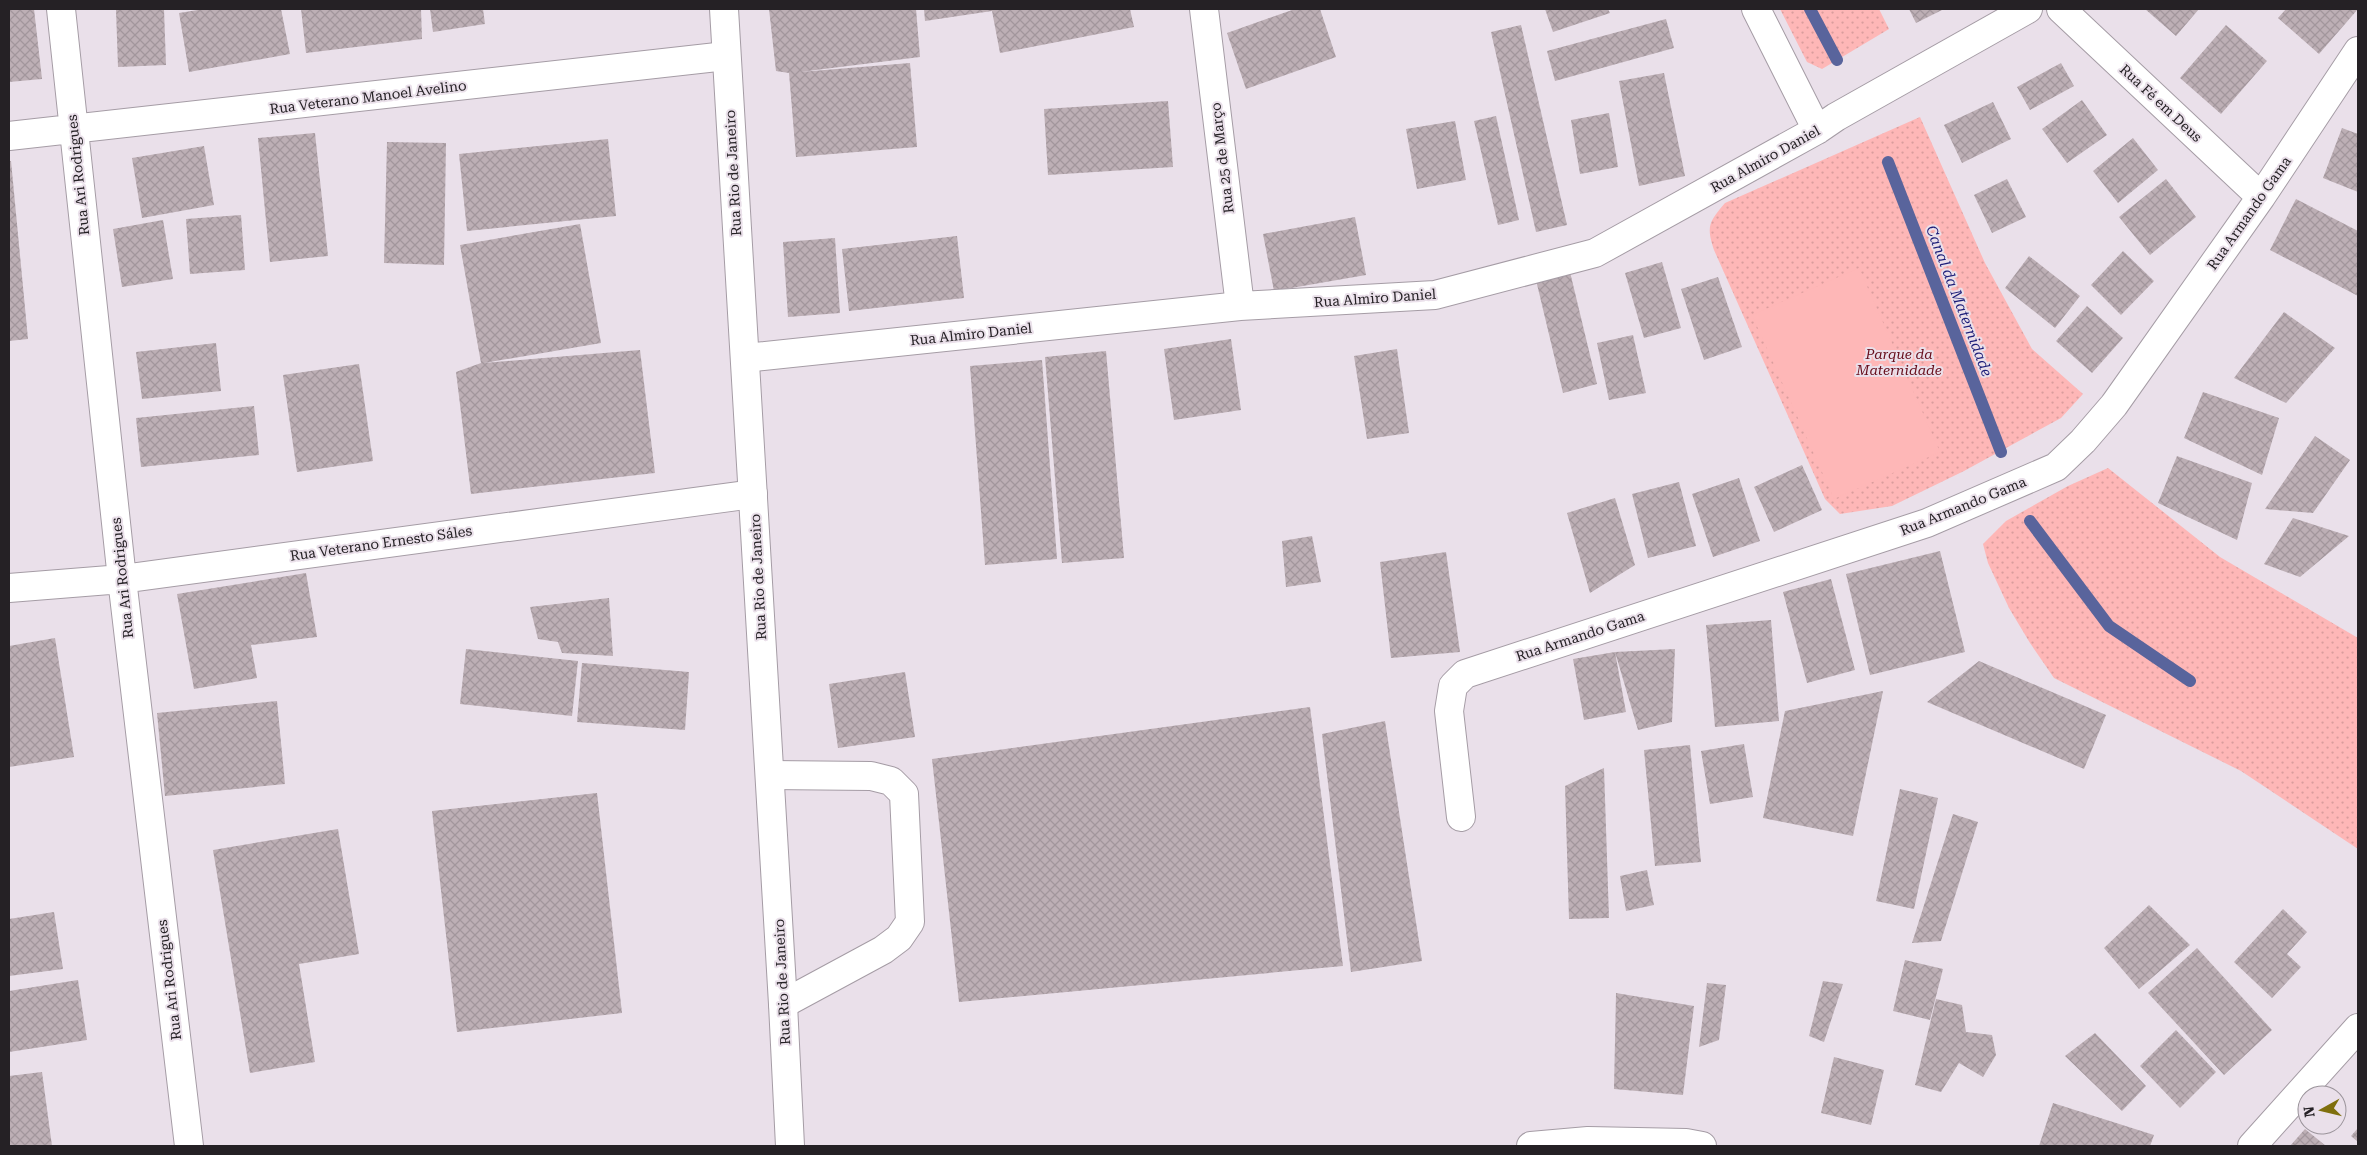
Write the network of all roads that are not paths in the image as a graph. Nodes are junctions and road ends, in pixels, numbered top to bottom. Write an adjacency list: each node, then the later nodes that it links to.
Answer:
1 (61, 9): 10 (street, Rua Ari Rodrigues)
2 (724, 9): 8 (street, Rua Rio de Janeiro)
3 (1204, 9): 13 (street, Rua 25 de Março)
4 (1756, 9): 9 (street)
5 (2028, 9): 9 (street, Rua Almiro Daniel)
6 (2061, 9): 12 (street, Rua Fé em Deus)
7 (2358, 51): 12 (street, Rua Armando Gama)
8 (726, 56): 10 (street, Rua Veterano Manoel Avelino); 14 (street, Rua Rio de Janeiro)
9 (1826, 124): 13 (street, Rua Almiro Daniel)
10 (73, 130): 11 (street, Rua Veterano Manoel Avelino); 16 (street, Rua Ari Rodrigues)
11 (9, 136)
12 (2261, 197): 19 (street, Rua Armando Gama)
13 (1240, 306): 14 (street, Rua Almiro Daniel)
14 (744, 358): 15 (street, Rua Rio de Janeiro)
15 (753, 494): 16 (street, Rua Veterano Ernesto Sáles); 18 (street, Rua Rio de Janeiro)
16 (122, 579): 17 (street, Rua Veterano Ernesto Sáles); 22 (street, Rua Ari Rodrigues)
17 (9, 588)
18 (770, 776): 20 (street, Rua Rio de Janeiro); 20 (street)
19 (1461, 817)
20 (783, 1004): 23 (street, Rua Rio de Janeiro)
21 (2358, 1028): 26 (street)
22 (189, 1146)
23 (790, 1146)
24 (1530, 1146): 25 (street)
25 (1702, 1146)
26 (2252, 1146)

